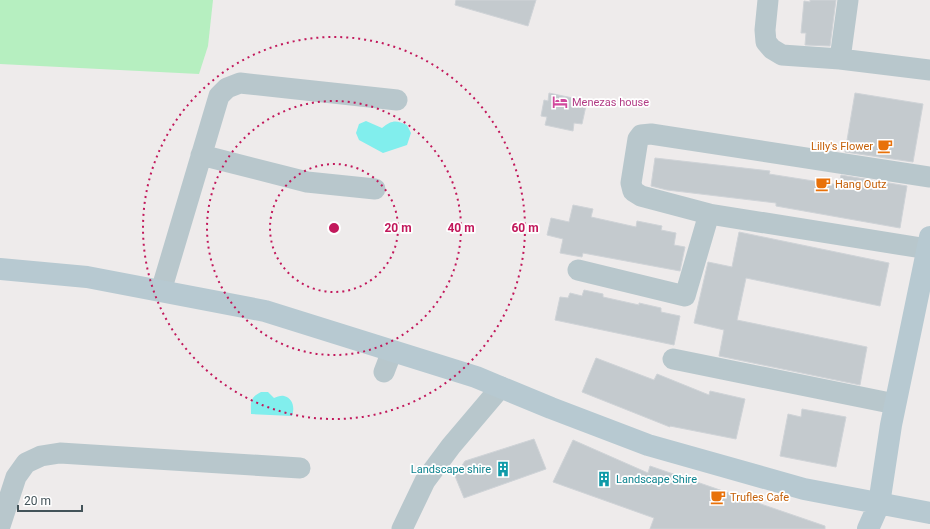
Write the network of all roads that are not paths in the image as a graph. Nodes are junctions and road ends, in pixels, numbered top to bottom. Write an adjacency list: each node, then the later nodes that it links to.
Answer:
1 (768, 0): 3 (street)
2 (848, 0): 3 (street)
3 (840, 59): 4 (street)
4 (930, 70)
5 (397, 100): 6 (street)
6 (201, 155): 8 (street); 13 (street)
7 (930, 176): 9 (street)
8 (375, 189)
9 (710, 214): 10 (street); 12 (street)
10 (929, 243): 18 (street)
11 (0, 269): 13 (street)
12 (578, 270)
13 (161, 291): 14 (street)
14 (392, 351): 16 (street); 17 (street)
15 (673, 359): 18 (street)
16 (384, 372)
17 (501, 387): 20 (street); 23 (street)
18 (895, 404): 20 (street)
19 (300, 468): 22 (street)
20 (879, 504): 21 (street); 24 (street)
21 (930, 513)
22 (0, 526)
23 (402, 529)
24 (868, 529)

